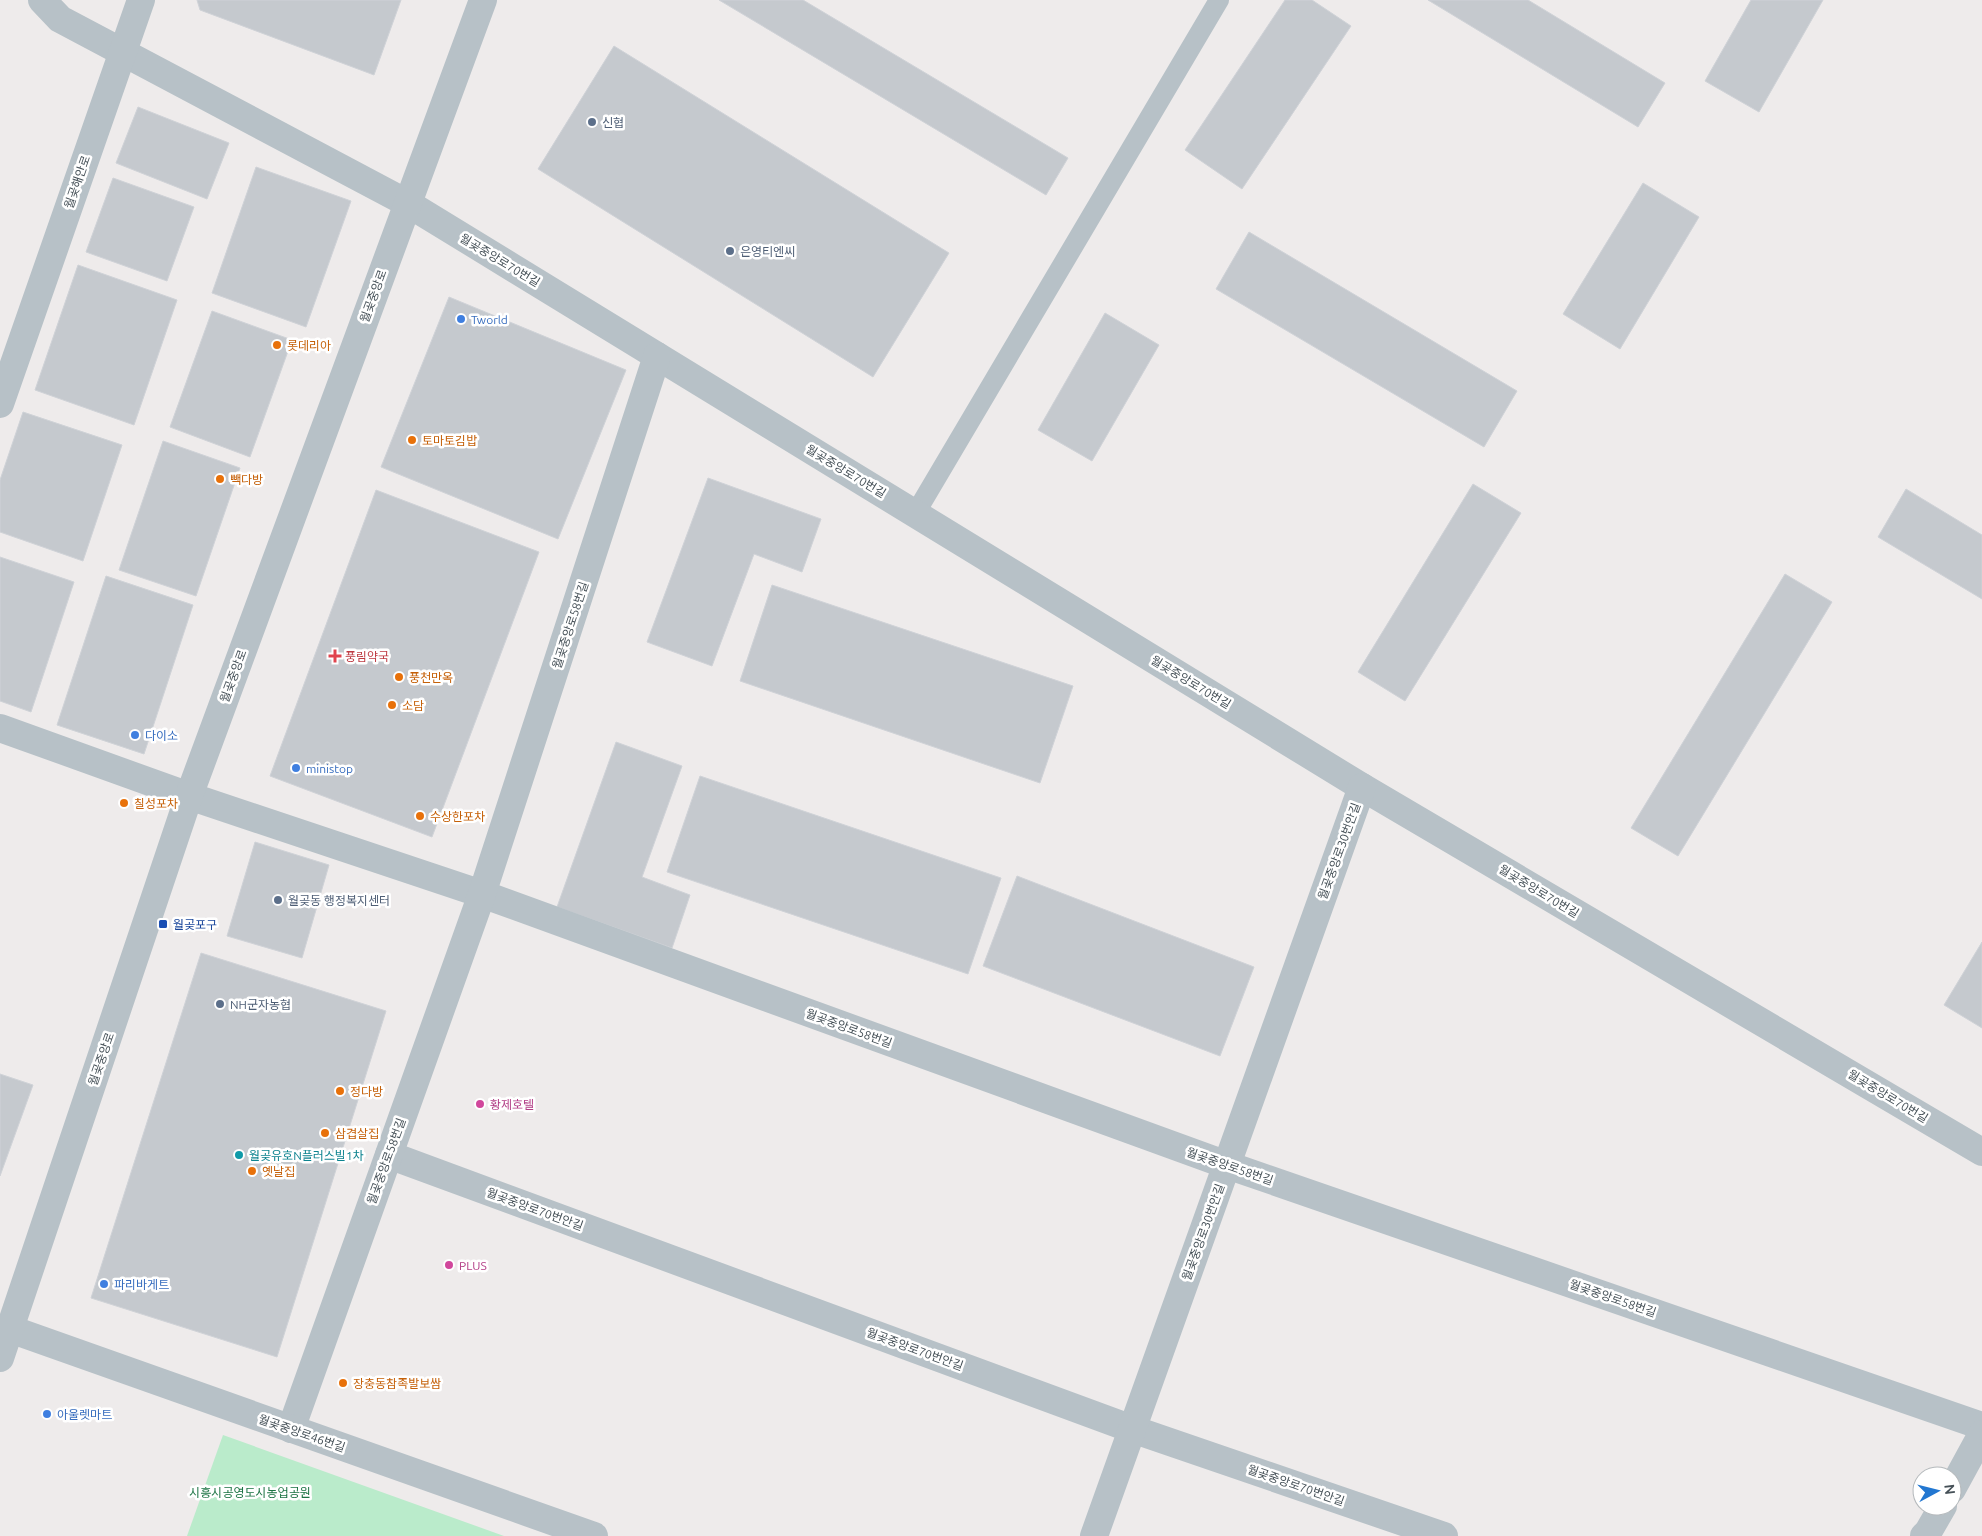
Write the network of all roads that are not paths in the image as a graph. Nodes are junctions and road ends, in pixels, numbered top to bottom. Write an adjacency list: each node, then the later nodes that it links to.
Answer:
1 (42, 0): 5 (street)
2 (141, 0): 5 (street, 월곶해안로)
3 (482, 0): 6 (street, 월곶중앙로)
4 (1219, 0): 9 (lane)
5 (123, 52): 6 (street, 월곶중앙로70번길); 8 (street, 월곶해안로)
6 (407, 203): 7 (street, 월곶중앙로70번길); 12 (street, 월곶중앙로)
7 (657, 356): 9 (street, 월곶중앙로70번길); 13 (street, 월곶중앙로58번길)
8 (0, 404)
9 (915, 514): 11 (street, 월곶중앙로70번길)
10 (0, 728): 12 (street, 월곶중앙로58번길)
11 (1362, 787): 14 (street, 월곶중앙로70번길); 16 (street, 월곶중앙로30번안길)
12 (189, 796): 13 (street, 월곶중앙로58번길); 17 (street, 월곶중앙로)
13 (482, 894): 15 (street, 월곶중앙로58번길); 16 (street, 월곶중앙로58번길)
14 (1982, 1152)
15 (388, 1155): 20 (street, 월곶중앙로58번길); 21 (street, 월곶중앙로70번안길)
16 (1227, 1165): 19 (street, 월곶중앙로58번길); 21 (street, 월곶중앙로30번안길)
17 (10, 1329): 18 (street, 월곶중앙로); 20 (street, 월곶중앙로46번길)
18 (0, 1358)
19 (1982, 1426)
20 (290, 1429): 25 (street, 월곶중앙로46번길)
21 (1132, 1429): 26 (street, 월곶중앙로30번안길); 27 (street, 월곶중앙로70번안길)
22 (1982, 1434): 23 (street)
23 (1962, 1471)
24 (1937, 1516): 28 (street)
25 (594, 1536)
26 (1094, 1536)
27 (1444, 1536)
28 (1924, 1536)

